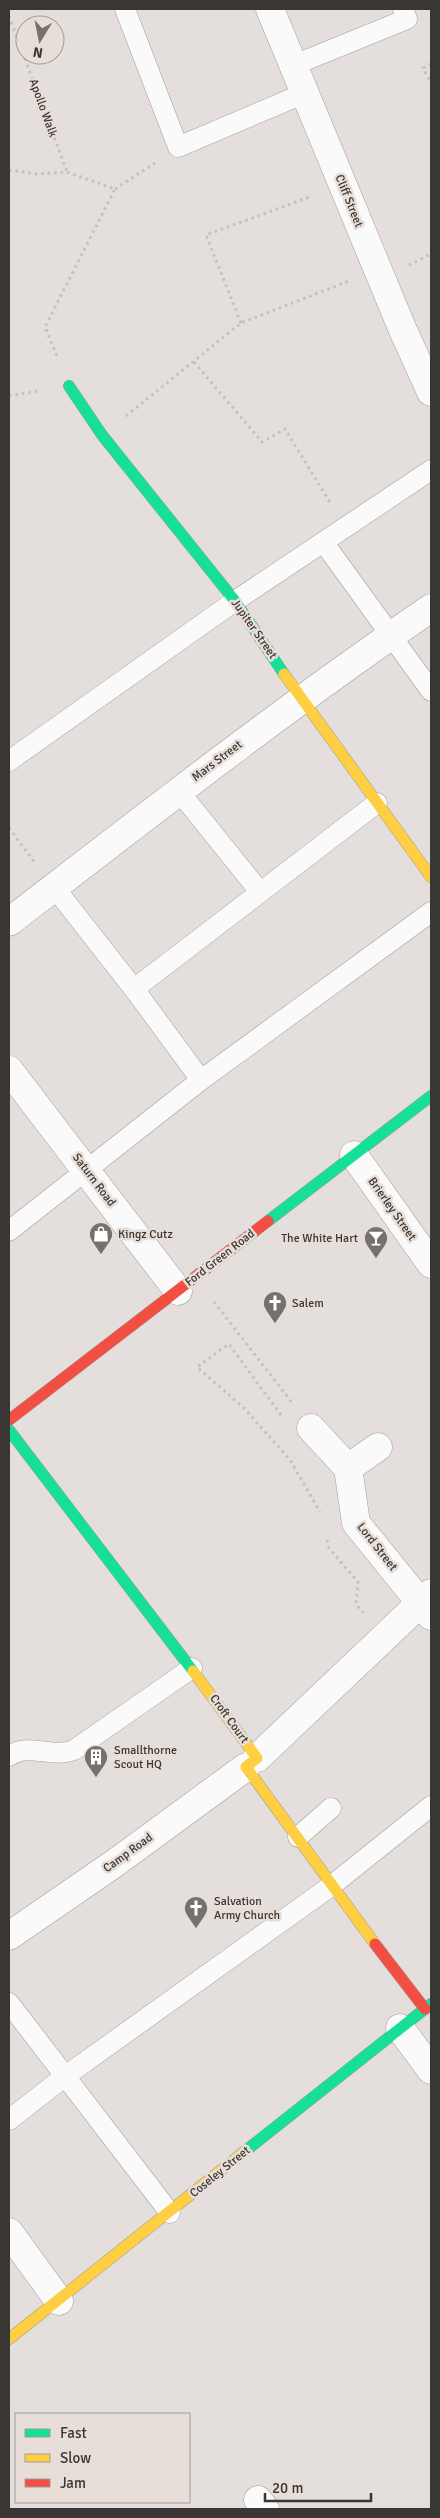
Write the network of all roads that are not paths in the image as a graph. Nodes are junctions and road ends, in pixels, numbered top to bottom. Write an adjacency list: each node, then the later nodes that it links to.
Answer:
1 (125, 9): 5 (lane)
2 (270, 9): 4 (street, Cliff Street)
3 (403, 9): 4 (lane)
4 (294, 65): 5 (street, Cliff Street)
5 (305, 93): 7 (street, Cliff Street)
6 (69, 386): 10 (street, Jupiter Street)
7 (431, 392)
8 (431, 470): 9 (lane)
9 (324, 543): 10 (lane); 12 (lane)
10 (235, 601): 14 (street, Jupiter Street); 15 (lane)
11 (431, 608): 12 (street, Mars Street)
12 (390, 636): 13 (lane); 14 (street, Mars Street)
13 (431, 691)
14 (301, 699): 16 (street, Mars Street); 17 (street, Jupiter Street)
15 (9, 761)
16 (178, 790): 19 (street, Mars Street); 20 (lane)
17 (377, 803): 18 (street, Jupiter Street); 20 (lane)
18 (431, 878)
19 (54, 887): 22 (street, Mars Street); 23 (lane)
20 (260, 892): 23 (lane)
21 (431, 912): 25 (lane)
22 (9, 922)
23 (134, 989): 25 (lane)
24 (9, 1070): 28 (street, Saturn Road)
25 (201, 1080): 28 (lane)
26 (431, 1096): 27 (street, Ford Green Road)
27 (354, 1154): 30 (street, Brierley Street); 31 (street, Ford Green Road)
28 (88, 1170): 29 (lane); 31 (street, Saturn Road)
29 (9, 1231)
30 (431, 1264)
31 (187, 1284): 32 (street, Ford Green Road)
32 (9, 1420)
33 (311, 1428): 36 (street)
34 (9, 1430): 38 (street, Croft Court)
35 (378, 1447): 36 (street)
36 (348, 1468): 37 (street, Lord Street)
37 (428, 1604): 40 (street, Camp Road)
38 (192, 1668): 39 (lane); 40 (street, Croft Court)
39 (9, 1756)
40 (251, 1762): 43 (street, Croft Court); 45 (street, Camp Road)
41 (431, 1806): 44 (lane)
42 (331, 1808): 43 (lane)
43 (298, 1837): 44 (street, Croft Court)
44 (330, 1886): 47 (street, Croft Court); 50 (lane)
45 (9, 1936)
46 (9, 2003): 50 (lane)
47 (428, 2006): 48 (street, Coseley Street)
48 (400, 2028): 49 (street); 52 (street, Coseley Street)
49 (431, 2070)
50 (64, 2077): 51 (lane); 52 (lane)
51 (9, 2120)
52 (170, 2213): 54 (street, Coseley Street)
53 (9, 2232): 54 (street)
54 (59, 2302): 55 (street, Coseley Street)
55 (9, 2339)

